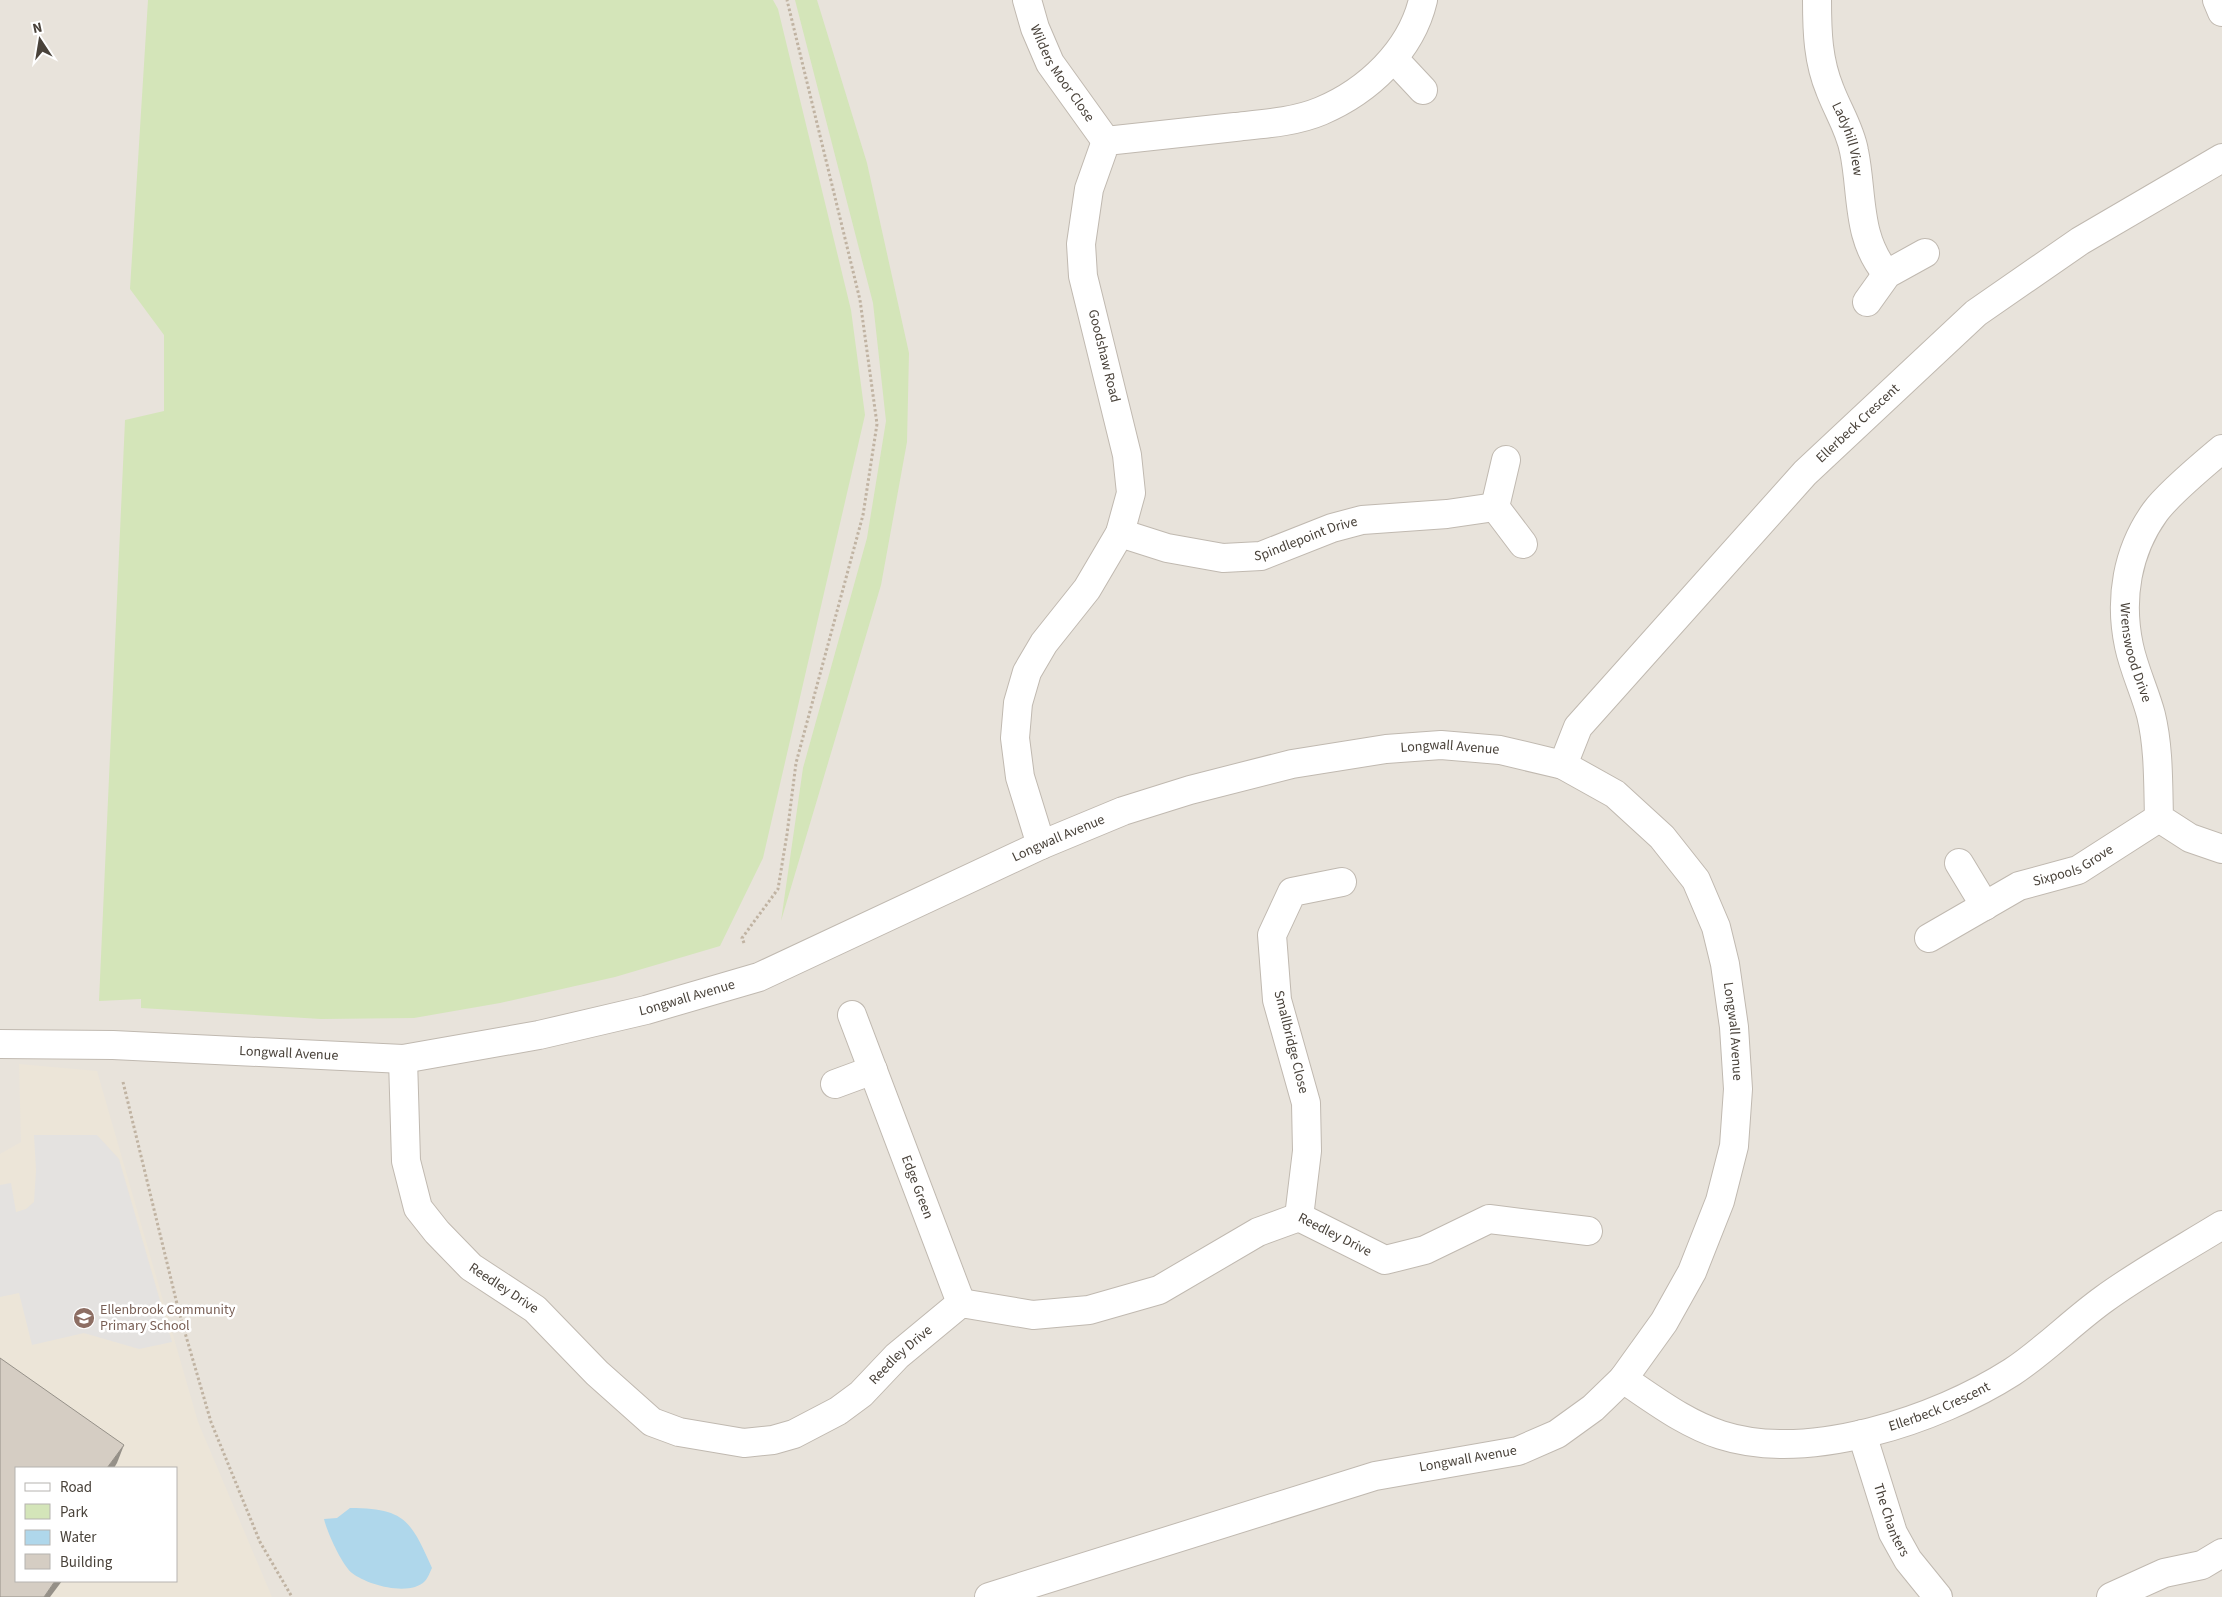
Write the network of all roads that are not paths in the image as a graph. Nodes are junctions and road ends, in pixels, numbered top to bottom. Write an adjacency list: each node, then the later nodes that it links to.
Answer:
1 (1028, 0): 8 (street, Wilders Moor Close)
2 (1423, 0): 6 (street)
3 (1816, 0): 11 (street, Ladyhill View)
4 (2217, 0): 5 (street)
5 (2222, 12)
6 (1394, 59): 7 (street); 8 (street)
7 (1423, 90)
8 (1106, 141): 16 (street, Goodshaw Road)
9 (2222, 158): 18 (street, Ellerbeck Crescent)
10 (1925, 254): 11 (street)
11 (1887, 274): 12 (street)
12 (1867, 302)
13 (2222, 449): 19 (street, Wrenswood Drive)
14 (1506, 460): 15 (street)
15 (1495, 506): 16 (street, Spindlepoint Drive); 17 (street)
16 (1120, 534): 20 (street, Goodshaw Road)
17 (1523, 544)
18 (1563, 765): 20 (street, Longwall Avenue); 35 (street, Longwall Avenue)
19 (2159, 818): 21 (street); 24 (street, Sixpools Grove)
20 (1041, 845): 28 (street, Longwall Avenue)
21 (2222, 849)
22 (1959, 863): 24 (street)
23 (1342, 882): 31 (street, Smallbridge Close)
24 (1985, 906): 25 (street, Sixpools Grove)
25 (1929, 938)
26 (852, 1015): 29 (street, Edge Green)
27 (0, 1044): 28 (street, Longwall Avenue)
28 (403, 1059): 34 (street, Reedley Drive)
29 (873, 1070): 30 (street); 34 (street, Edge Green)
30 (835, 1084)
31 (1299, 1217): 33 (street, Reedley Drive); 34 (street, Reedley Drive)
32 (2222, 1225): 36 (street, Ellerbeck Crescent)
33 (1588, 1231)
34 (961, 1303)
35 (1623, 1379): 36 (street, Ellerbeck Crescent); 38 (street, Longwall Avenue)
36 (1862, 1434): 39 (street, The Chanters)
37 (2222, 1553): 40 (street)
38 (993, 1596)
39 (1938, 1597)
40 (2110, 1597)

